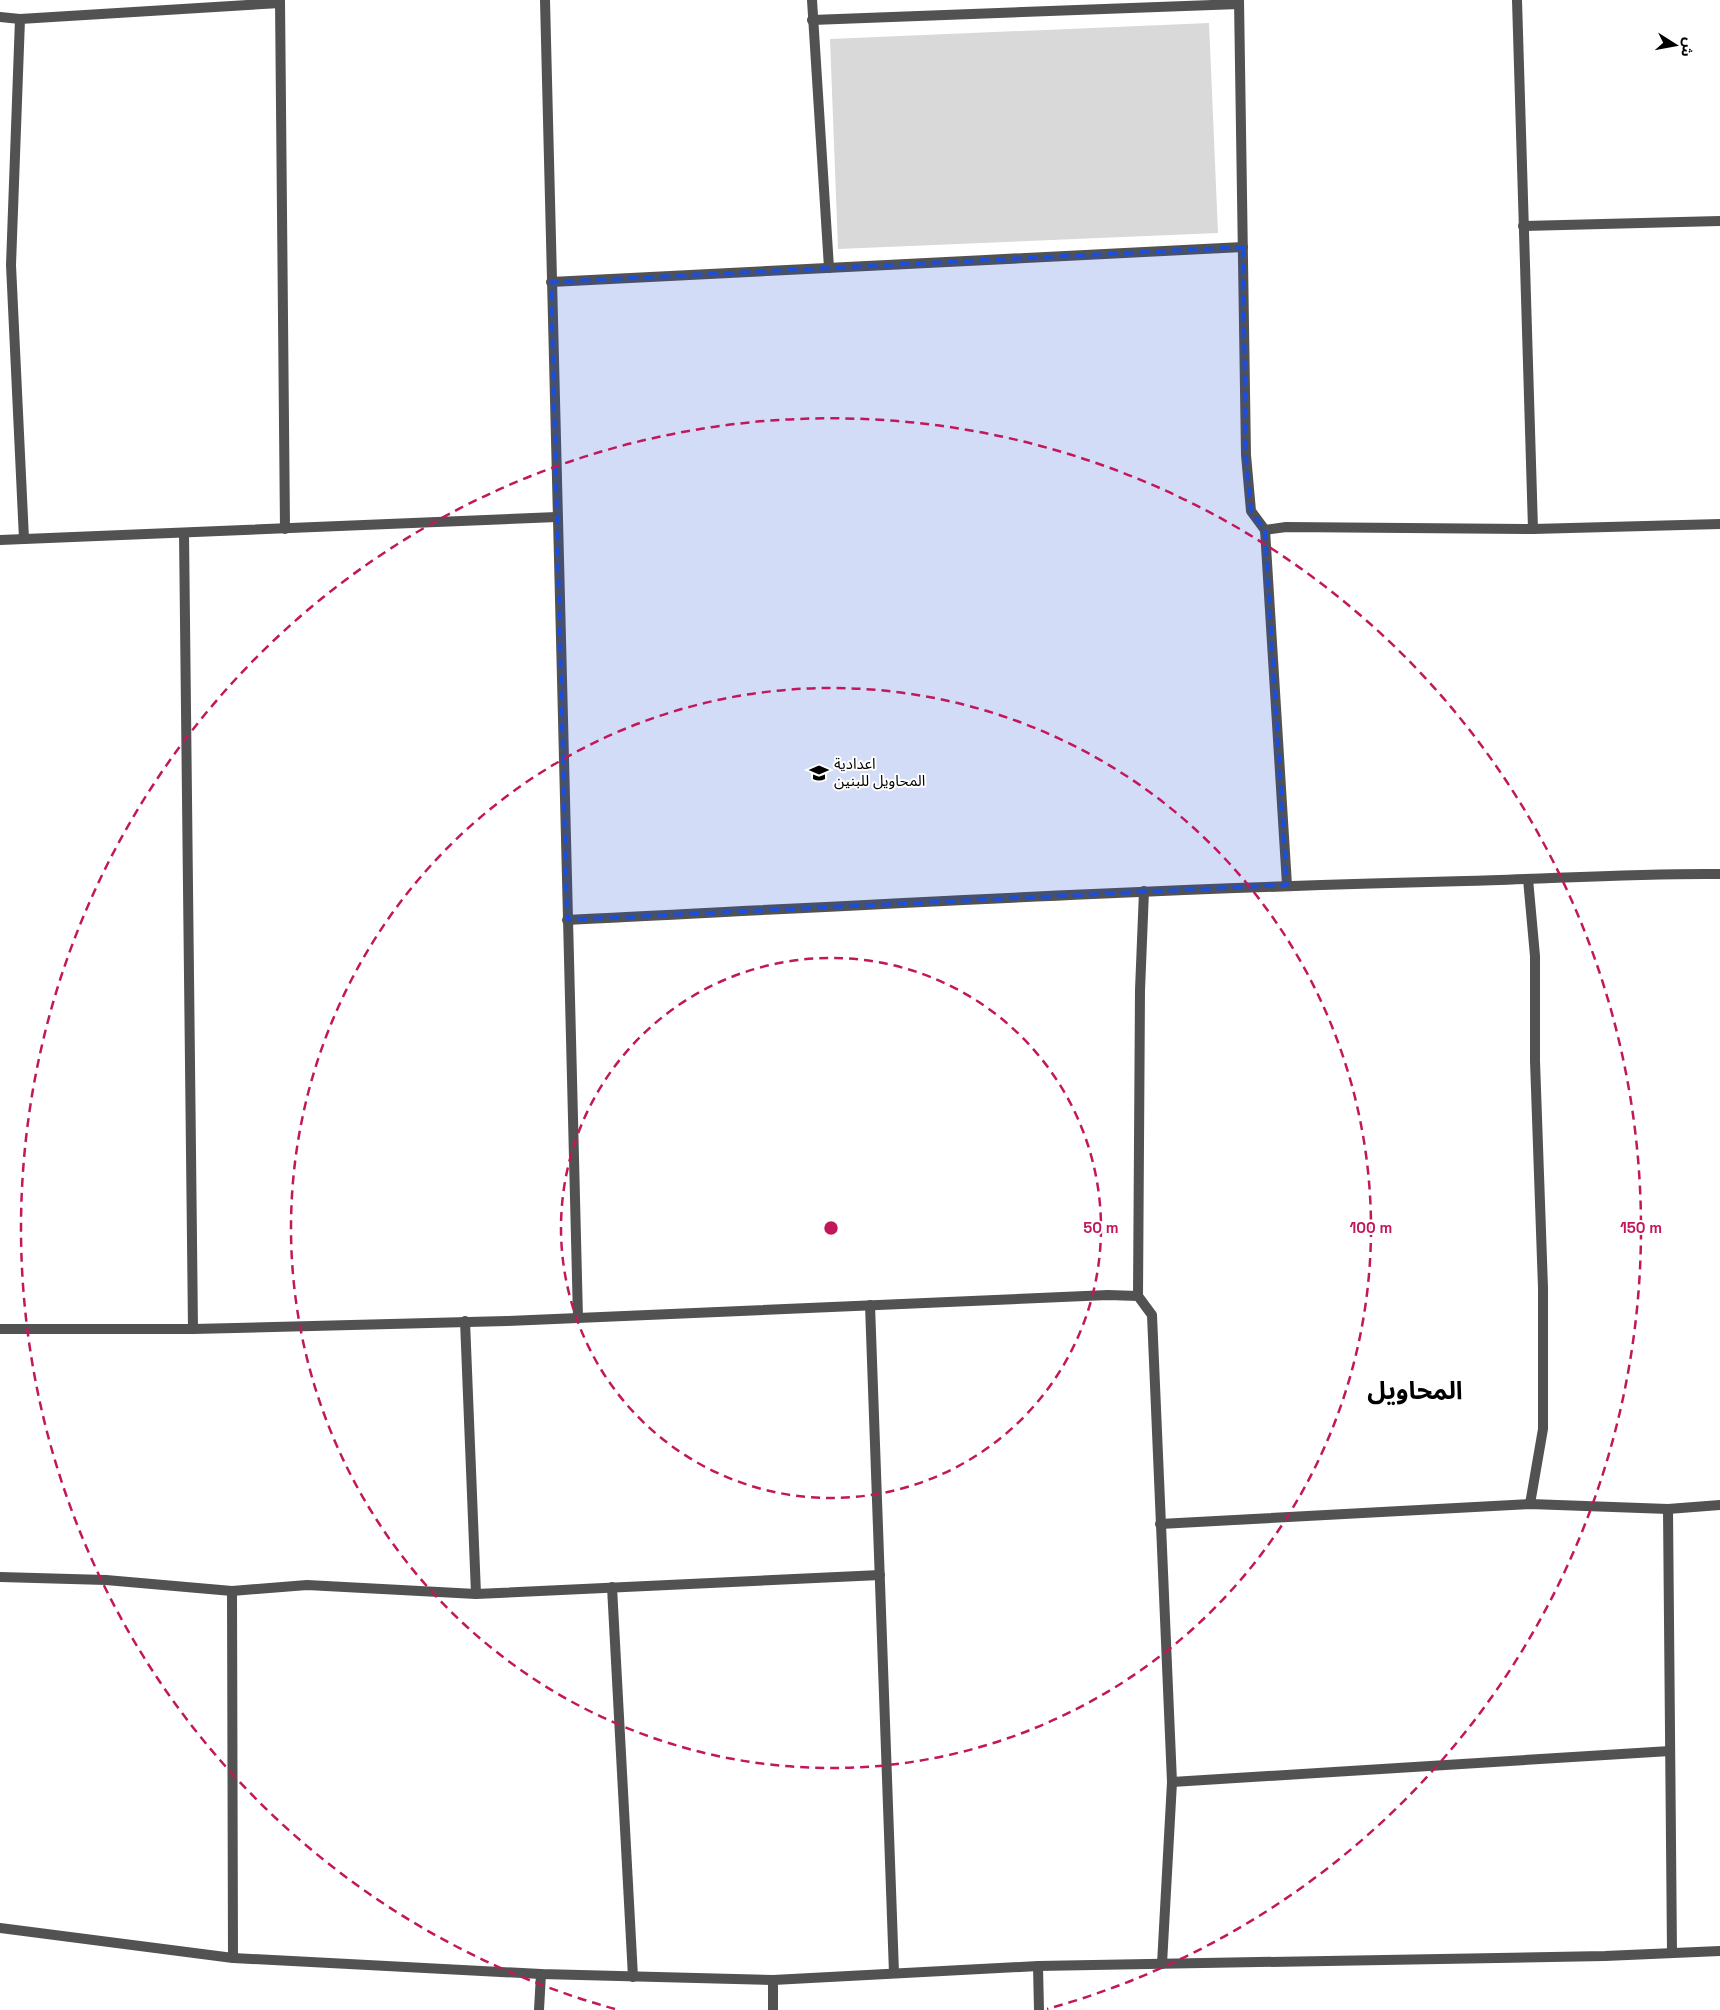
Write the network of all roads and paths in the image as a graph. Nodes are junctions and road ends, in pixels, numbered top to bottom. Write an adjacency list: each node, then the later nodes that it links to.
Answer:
1 (545, 0): 14 (street)
2 (812, 0): 8 (street)
3 (1517, 0): 10 (street)
4 (280, 1): 7 (street); 17 (street)
5 (1239, 2): 8 (street); 11 (street)
6 (0, 18): 7 (street)
7 (20, 19): 12 (street)
8 (812, 20): 13 (street)
9 (1720, 221): 10 (street)
10 (1524, 226): 18 (street)
11 (1243, 247): 13 (street); 19 (street)
12 (5, 265): 21 (street)
13 (828, 268): 14 (street)
14 (551, 282): 15 (street)
15 (557, 518): 17 (street); 27 (street)
16 (1720, 524): 18 (street)
17 (285, 529): 20 (street)
18 (1533, 529): 19 (street)
19 (1265, 530): 25 (street)
20 (184, 533): 21 (street); 33 (street)
21 (24, 539): 22 (street)
22 (0, 540)
23 (1720, 874): 24 (street)
24 (1528, 879): 25 (street); 34 (street)
25 (1287, 885): 26 (street)
26 (1144, 890): 27 (street); 28 (street)
27 (568, 920): 30 (street)
28 (1138, 1296): 29 (street); 37 (street)
29 (870, 1305): 30 (street); 38 (street)
30 (578, 1318): 31 (street)
31 (465, 1322): 33 (street); 42 (street)
32 (0, 1329): 33 (street)
33 (194, 1329)
34 (1530, 1504): 36 (street); 37 (street)
35 (1720, 1505): 36 (street)
36 (1668, 1509): 43 (street)
37 (1160, 1524): 44 (street)
38 (880, 1575): 40 (street); 51 (street)
39 (0, 1577): 41 (street)
40 (612, 1587): 42 (street); 53 (street)
41 (232, 1591): 42 (street); 48 (street)
42 (476, 1594)
43 (1670, 1751): 44 (street); 47 (street)
44 (1172, 1782): 49 (street)
45 (0, 1928): 48 (street)
46 (1720, 1951): 47 (street)
47 (1672, 1953): 49 (street)
48 (234, 1958): 52 (street)
49 (1162, 1964): 50 (street)
50 (1038, 1966): 51 (street); 57 (street)
51 (894, 1973): 54 (street)
52 (541, 1974): 53 (street); 55 (street)
53 (633, 1977): 54 (street)
54 (773, 1980): 56 (street)
55 (539, 2010)
56 (773, 2010)
57 (1038, 2010)

